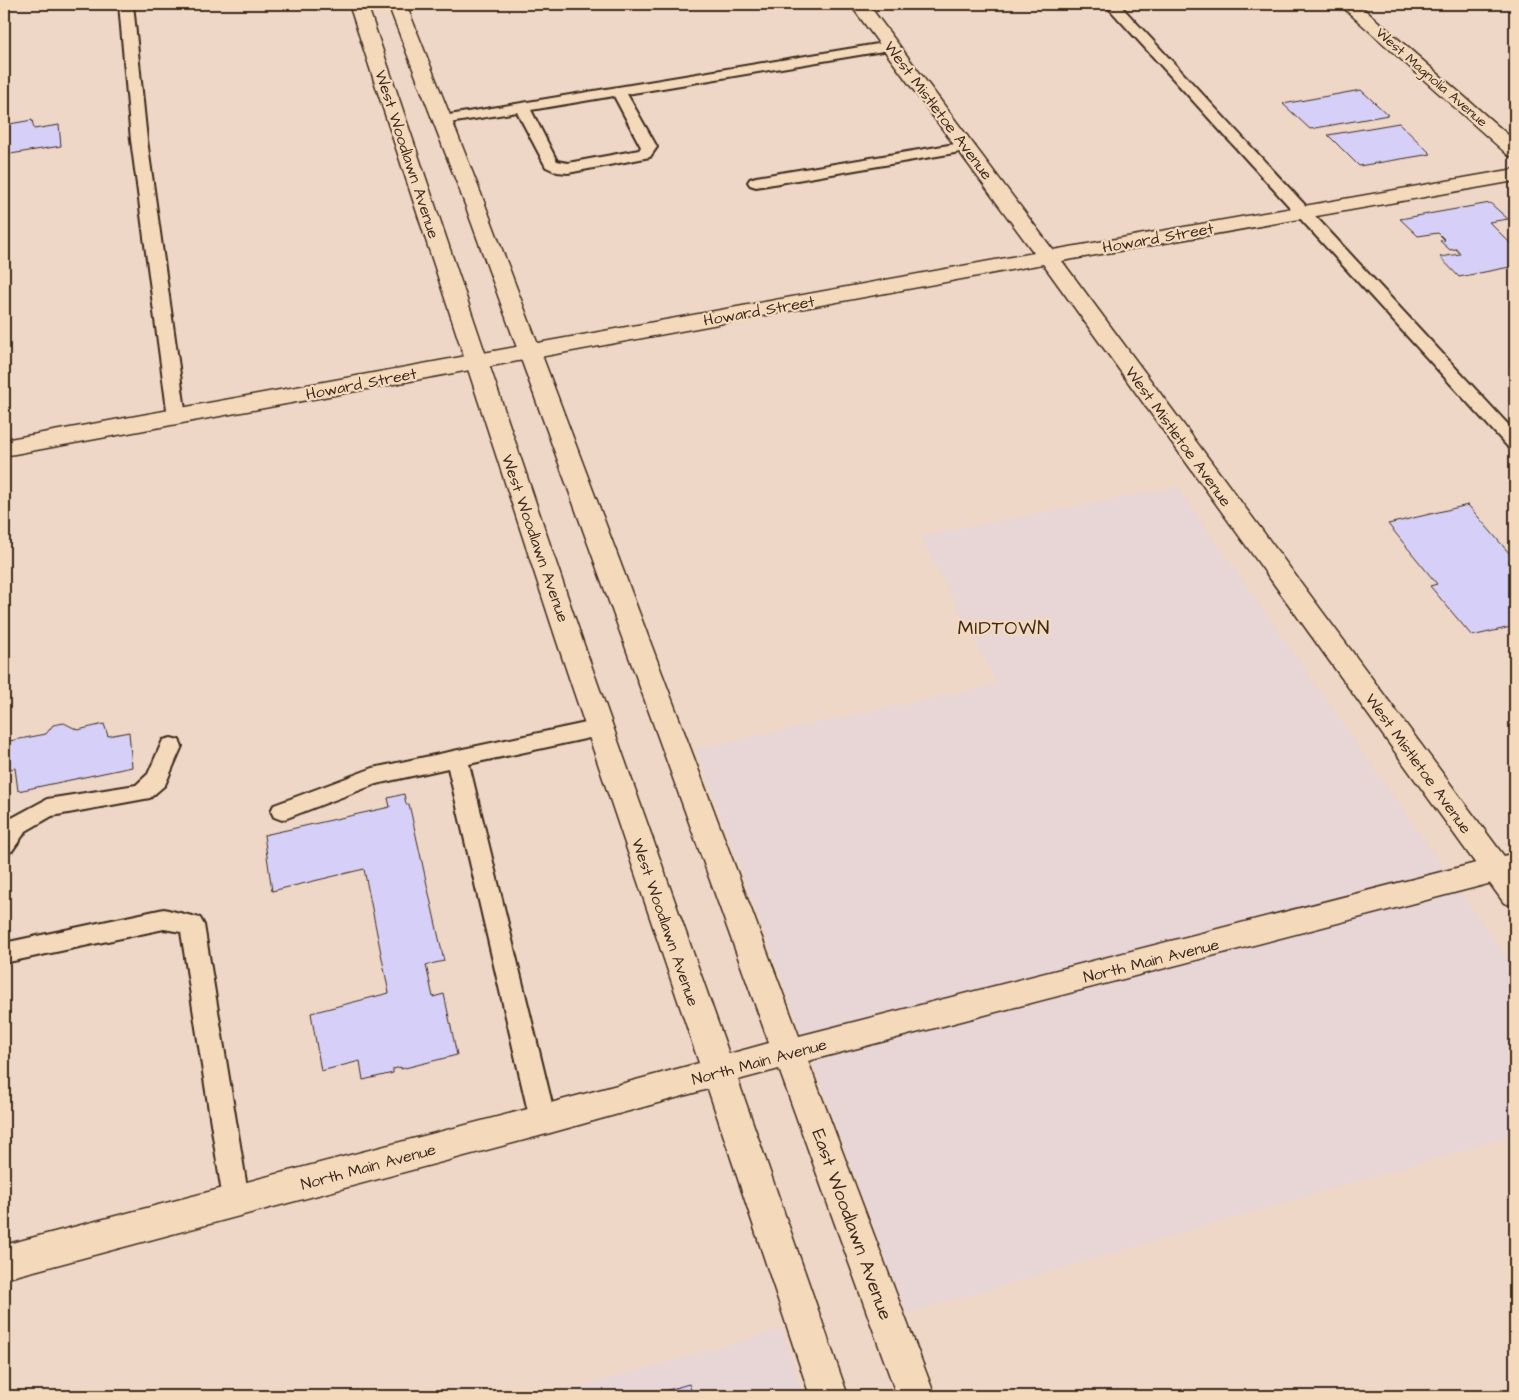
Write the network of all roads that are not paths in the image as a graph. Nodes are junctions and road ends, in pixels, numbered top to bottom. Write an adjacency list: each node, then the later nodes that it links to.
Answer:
1 (126, 4): 19 (lane)
2 (358, 4): 18 (street, West Woodlawn Avenue)
3 (397, 4): 10 (street)
4 (859, 4): 7 (street, West Mistletoe Avenue)
5 (1112, 4): 15 (lane)
6 (1348, 4): 12 (street, West Magnolia Avenue)
7 (890, 46): 8 (lane); 11 (street, West Mistletoe Avenue)
8 (618, 91): 9 (lane); 9 (lane)
9 (522, 107): 10 (lane)
10 (443, 120): 17 (street)
11 (967, 147): 14 (lane); 16 (street, West Mistletoe Avenue)
12 (1515, 151)
13 (1515, 175): 15 (street, Howard Street)
14 (756, 182)
15 (1302, 211): 16 (street, Howard Street); 20 (lane)
16 (1048, 257): 17 (street, Howard Street); 27 (street, West Mistletoe Avenue)
17 (530, 352): 18 (street, Howard Street); 29 (street)
18 (477, 361): 19 (street, Howard Street); 22 (street, West Woodlawn Avenue)
19 (177, 417): 21 (street, Howard Street)
20 (1515, 444)
21 (4, 448)
22 (600, 728): 24 (lane); 30 (street, West Woodlawn Avenue)
23 (171, 746): 26 (lane)
24 (456, 758): 25 (lane); 31 (lane)
25 (282, 811)
26 (4, 845)
27 (1509, 876): 29 (street, North Main Avenue)
28 (4, 953): 32 (lane)
29 (789, 1052): 30 (street, North Main Avenue); 35 (street, East Woodlawn Avenue)
30 (717, 1072): 31 (street, North Main Avenue); 34 (street)
31 (543, 1120): 32 (street, North Main Avenue)
32 (236, 1200): 33 (street, North Main Avenue)
33 (4, 1262)
34 (829, 1396)
35 (916, 1396)

